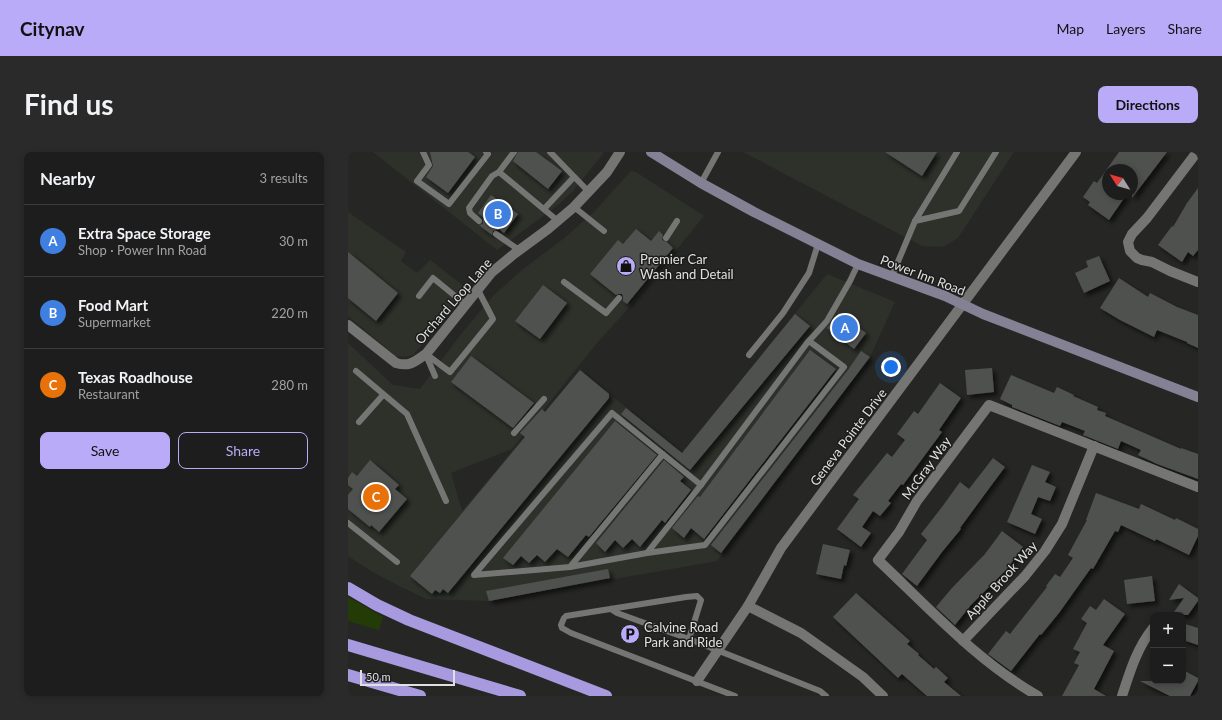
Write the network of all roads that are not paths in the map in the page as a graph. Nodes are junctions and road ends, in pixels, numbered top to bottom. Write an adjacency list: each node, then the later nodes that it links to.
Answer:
1 (423, 152): 2 (lane)
2 (486, 152)
3 (514, 152): 12 (lane)
4 (550, 152): 13 (lane)
5 (620, 152): 15 (street, Orchard Loop Lane)
6 (651, 152): 14 (main road, Power Inn Road)
7 (718, 152): 14 (lane)
8 (957, 152): 21 (lane)
9 (996, 152): 21 (lane)
10 (1076, 152): 34 (street, Geneva Pointe Drive)
11 (1197, 152): 30 (street)
12 (499, 172): 17 (lane); 18 (lane)
13 (574, 177): 15 (lane); 17 (lane)
14 (701, 182): 25 (main road, Power Inn Road)
15 (589, 192): 16 (street, Orchard Loop Lane)
16 (574, 206): 19 (street, Orchard Loop Lane); 22 (lane)
17 (544, 209): 19 (lane)
18 (479, 221)
19 (558, 221): 26 (street, Orchard Loop Lane)
20 (677, 221): 24 (lane)
21 (915, 221): 28 (lane)
22 (604, 231)
23 (496, 234): 26 (lane)
24 (666, 238)
25 (818, 244): 27 (main road, Power Inn Road); 39 (lane)
26 (519, 250): 31 (street, Orchard Loop Lane)
27 (858, 264): 28 (main road, Power Inn Road); 37 (lane)
28 (892, 276): 34 (main road, Power Inn Road)
29 (564, 282): 33 (lane)
30 (1198, 282)
31 (478, 290): 35 (street, Orchard Loop Lane); 38 (lane)
32 (418, 296): 35 (lane)
33 (619, 298)
34 (964, 304): 43 (main road, Power Inn Road); 57 (street, Geneva Pointe Drive)
35 (466, 305): 38 (street, Orchard Loop Lane)
36 (348, 325): 38 (street, Orchard Loop Lane)
37 (810, 341): 49 (lane); 53 (lane)
38 (426, 354): 41 (lane)
39 (749, 356)
40 (356, 371): 42 (lane)
41 (435, 376)
42 (383, 395): 45 (lane); 51 (lane)
43 (1198, 397)
44 (544, 398): 46 (lane)
45 (359, 422)
46 (514, 433)
47 (1094, 446): 50 (street, McGray Way); 61 (street, Apple Brook Way); 61 (street, McGray Way)
48 (663, 454): 49 (lane); 55 (lane); 55 (lane)
49 (701, 485): 53 (lane)
50 (1198, 487)
51 (446, 501)
52 (348, 524): 54 (lane)
53 (647, 553): 55 (lane)
54 (397, 562)
55 (570, 567)
56 (348, 588): 70 (highway)
57 (748, 606): 63 (street, Geneva Pointe Drive); 73 (street)
58 (611, 609): 60 (lane); 60 (lane); 65 (lane)
59 (1150, 632): 75 (street)
60 (689, 639): 63 (lane)
61 (963, 641): 74 (street, McGray Way)
62 (348, 645): 69 (highway)
63 (717, 651): 65 (street, Geneva Pointe Drive); 67 (lane)
64 (348, 676): 68 (highway)
65 (697, 681): 71 (lane)
66 (348, 685): 68 (highway)
67 (819, 694): 72 (lane)
68 (419, 696)
69 (520, 696)
70 (606, 696)
71 (735, 696)
72 (826, 696)
73 (883, 696)
74 (1038, 696)
75 (1122, 696)

